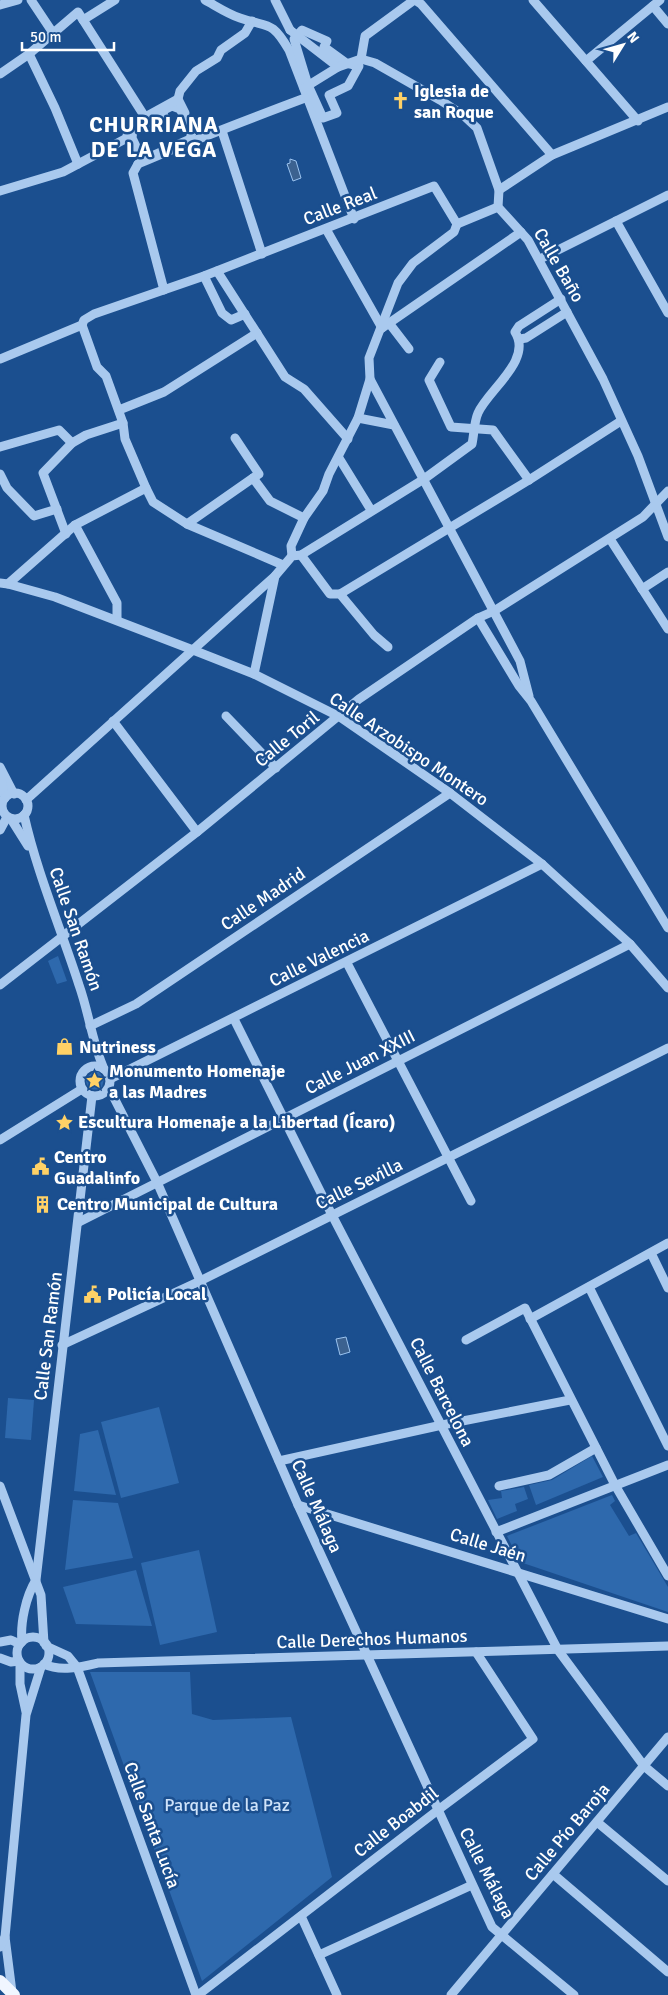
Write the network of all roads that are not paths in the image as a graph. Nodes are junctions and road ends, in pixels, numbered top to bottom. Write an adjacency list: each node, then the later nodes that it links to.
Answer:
1 (18, 0): 9 (street)
2 (31, 0): 13 (street)
3 (114, 0): 10 (street)
4 (205, 0): 11 (street)
5 (275, 0): 14 (street)
6 (419, 1): 17 (street); 30 (street)
7 (538, 2): 18 (street)
8 (656, 3): 12 (street); 18 (street)
9 (0, 5)
10 (83, 20): 13 (street); 25 (street)
11 (252, 21): 15 (street); 23 (street)
12 (668, 24)
13 (54, 32): 16 (street)
14 (294, 32): 15 (street); 19 (street); 19 (street); 21 (street)
15 (282, 38): 21 (street)
16 (28, 54): 20 (street); 31 (street)
17 (361, 59): 19 (street); 33 (street)
18 (586, 61): 26 (street)
19 (342, 65): 21 (street); 21 (street)
20 (0, 74)
21 (306, 86): 22 (street)
22 (305, 98): 27 (street); 37 (street)
23 (175, 103): 23 (street); 25 (street); 28 (street)
24 (668, 107): 26 (street)
25 (145, 116): 29 (street)
26 (638, 121): 30 (street)
27 (222, 131): 28 (street); 42 (street)
28 (199, 137): 32 (street)
29 (127, 138): 31 (street); 32 (street)
30 (552, 156): 33 (street)
31 (78, 164): 34 (street)
32 (138, 164): 46 (street)
33 (499, 190): 36 (street)
34 (0, 191)
35 (668, 195): 38 (street)
36 (498, 207): 39 (street); 41 (street, Calle Baño)
37 (354, 219): 39 (street, Calle Real); 40 (street, Calle Real)
38 (616, 221): 43 (street); 49 (street)
39 (457, 224): 52 (street)
40 (326, 230): 42 (street, Calle Real); 52 (street)
41 (521, 232): 43 (street, Calle Baño); 52 (street)
42 (262, 254): 44 (street, Calle Real)
43 (540, 260): 47 (street, Calle Baño)
44 (217, 271): 45 (street, Calle Real); 50 (street)
45 (204, 276): 46 (street); 50 (street)
46 (164, 290): 51 (street)
47 (561, 299): 48 (street, Calle Baño); 54 (street)
48 (568, 312): 54 (street); 61 (street, Calle Baño)
49 (668, 313)
50 (245, 314): 53 (street)
51 (82, 325): 56 (street); 59 (street)
52 (386, 325): 55 (street); 58 (street)
53 (257, 333): 59 (street); 66 (street)
54 (520, 339): 64 (street)
55 (409, 349)
56 (0, 359)
57 (440, 362): 64 (street)
58 (370, 379): 60 (street); 63 (street)
59 (119, 410): 62 (street)
60 (358, 418): 63 (street); 66 (street)
61 (621, 420): 73 (street); 76 (street, Calle Baño)
62 (123, 424): 67 (street); 74 (street)
63 (394, 425): 72 (street)
64 (475, 428): 72 (street); 73 (street)
65 (235, 438): 71 (street)
66 (348, 439): 69 (street)
67 (72, 443): 68 (street); 77 (street)
68 (0, 447)
69 (339, 458): 78 (street); 79 (street)
70 (0, 474): 77 (street)
71 (253, 478): 79 (street); 80 (street)
72 (424, 479): 78 (street); 82 (street)
73 (529, 480): 82 (street)
74 (146, 488): 80 (street); 81 (street)
75 (668, 490): 76 (street, Calle Toril)
76 (657, 504): 84 (street, Calle Baño); 85 (street, Calle Toril)
77 (57, 510): 83 (street)
78 (371, 510): 86 (street)
79 (304, 518): 86 (street)
80 (187, 524): 87 (street)
81 (75, 525): 83 (street); 95 (street)
82 (450, 528): 92 (street); 93 (street)
83 (66, 534): 90 (street)
84 (668, 537)
85 (610, 538): 91 (street); 93 (street, Calle Toril)
86 (296, 556): 87 (street); 92 (street)
87 (283, 565): 89 (street)
88 (668, 572): 91 (street)
89 (275, 576): 98 (street); 99 (street)
90 (4, 583): 95 (street, Calle Arzobispo Montero)
91 (642, 589): 96 (street)
92 (340, 594): 97 (street)
93 (494, 611): 94 (street, Calle Toril); 100 (street)
94 (478, 618): 100 (street); 102 (street, Calle Toril)
95 (117, 620): 98 (street, Calle Arzobispo Montero)
96 (668, 629)
97 (388, 647)
98 (193, 650): 99 (street, Calle Arzobispo Montero); 103 (street)
99 (254, 674): 102 (street, Calle Arzobispo Montero)
100 (531, 701): 117 (street)
101 (226, 716): 105 (street)
102 (340, 717): 105 (street, Calle Toril); 107 (street, Calle Arzobispo Montero)
103 (113, 721): 110 (street); 114 (street)
104 (0, 767): 108 (street)
105 (276, 768): 114 (street, Calle Toril)
106 (0, 771): 109 (street)
107 (450, 793): 116 (street, Calle Arzobispo Montero); 124 (street, Calle Madrid)
108 (14, 794): 109 (street); 110 (street)
109 (5, 798): 112 (street)
110 (26, 800): 111 (street)
111 (24, 815): 112 (street); 115 (street, Calle San Ramón)
112 (9, 818): 113 (street); 115 (street, Calle San Ramón)
113 (0, 830)
114 (198, 832): 118 (street, Calle Toril)
115 (32, 852): 118 (street, Calle San Ramón)
116 (542, 864): 119 (street, Calle Arzobispo Montero); 120 (street, Calle Valencia)
117 (668, 928)
118 (63, 936): 121 (street, Calle Toril); 124 (street, Calle San Ramón)
119 (630, 944): 122 (street, Calle Arzobispo Montero); 127 (street, Calle Juan XXIII)
120 (347, 962): 123 (street, Calle Valencia); 127 (street)
121 (0, 985)
122 (668, 988)
123 (234, 1019): 130 (street, Calle Valencia); 133 (street, Calle Barcelona)
124 (90, 1026): 125 (street, Calle San Ramón)
125 (94, 1045): 128 (street, Calle San Ramón); 129 (street, Calle San Ramón)
126 (668, 1048): 135 (street, Calle Sevilla)
127 (399, 1061): 133 (street, Calle Juan XXIII); 135 (street)
128 (88, 1068): 129 (street); 131 (street)
129 (104, 1069): 130 (street)
130 (110, 1083): 132 (street); 136 (street, Calle Málaga)
131 (82, 1089): 132 (street); 134 (street)
132 (92, 1096): 139 (street, Calle San Ramón)
133 (284, 1118): 136 (street, Calle Juan XXIII); 138 (street, Calle Barcelona)
134 (0, 1140)
135 (449, 1157): 137 (street); 138 (street, Calle Sevilla)
136 (157, 1182): 139 (street, Calle Juan XXIII); 142 (street, Calle Málaga)
137 (471, 1201)
138 (332, 1215): 142 (street, Calle Sevilla); 149 (street, Calle Barcelona)
139 (78, 1222): 147 (street, Calle San Ramón)
140 (668, 1243): 141 (street)
141 (651, 1253): 143 (street); 144 (street)
142 (200, 1281): 147 (street, Calle Sevilla); 152 (street, Calle Málaga)
143 (589, 1287): 145 (street); 150 (street)
144 (668, 1288)
145 (530, 1319): 146 (street); 148 (street)
146 (466, 1340)
147 (62, 1345): 161 (street, Calle San Ramón)
148 (570, 1400): 149 (street); 151 (street)
149 (442, 1425): 152 (street); 158 (street, Calle Barcelona)
150 (668, 1446)
151 (596, 1448): 154 (street); 156 (street)
152 (279, 1461): 157 (street, Calle Málaga)
153 (668, 1465): 154 (street)
154 (615, 1485): 158 (street); 160 (street)
155 (0, 1486): 161 (street)
156 (499, 1486)
157 (298, 1505): 159 (street, Calle Jaén); 169 (street, Calle Málaga)
158 (496, 1532): 159 (street, Calle Barcelona)
159 (516, 1570): 162 (street, Calle Jaén); 167 (street, Calle Barcelona)
160 (668, 1576)
161 (36, 1580): 164 (street, Calle San Ramón); 165 (street, Calle San Ramón)
162 (668, 1619)
163 (0, 1642): 164 (street)
164 (21, 1643): 165 (street); 171 (street)
165 (45, 1644): 172 (street); 173 (street)
166 (668, 1646): 167 (street, Calle Derechos Humanos)
167 (558, 1650): 168 (street, Calle Derechos Humanos); 176 (street, Calle Barcelona)
168 (476, 1652): 169 (street, Calle Derechos Humanos); 178 (street, Calle Boabdil)
169 (366, 1655): 173 (street, Calle Derechos Humanos); 178 (street, Calle Málaga)
170 (0, 1658): 171 (street)
171 (19, 1662): 172 (street); 174 (street)
172 (42, 1666): 173 (street, Calle Derechos Humanos); 174 (street)
173 (77, 1667): 191 (street, Calle Santa Lucía)
174 (26, 1715): 185 (street)
175 (668, 1737): 176 (street, Calle Pío Baroja)
176 (644, 1766): 177 (street, Calle Barcelona); 179 (street, Calle Pío Baroja)
177 (668, 1786)
178 (438, 1810): 182 (street, Calle Málaga); 183 (street, Calle Boabdil)
179 (597, 1822): 180 (street, Calle Pío Baroja); 181 (street)
180 (553, 1874): 184 (street, Calle Pío Baroja); 188 (street)
181 (668, 1881)
182 (472, 1885): 184 (street, Calle Málaga); 187 (street)
183 (301, 1916): 187 (street); 191 (street, Calle Boabdil)
184 (501, 1934): 193 (street, Calle Pío Baroja); 194 (street, Calle Málaga)
185 (5, 1937): 186 (street); 190 (street)
186 (0, 1947)
187 (319, 1955): 192 (street)
188 (668, 1972)
189 (0, 1981): 190 (main road)
190 (13, 1993)
191 (197, 1995)
192 (337, 1995)
193 (451, 1995)
194 (574, 1995)

